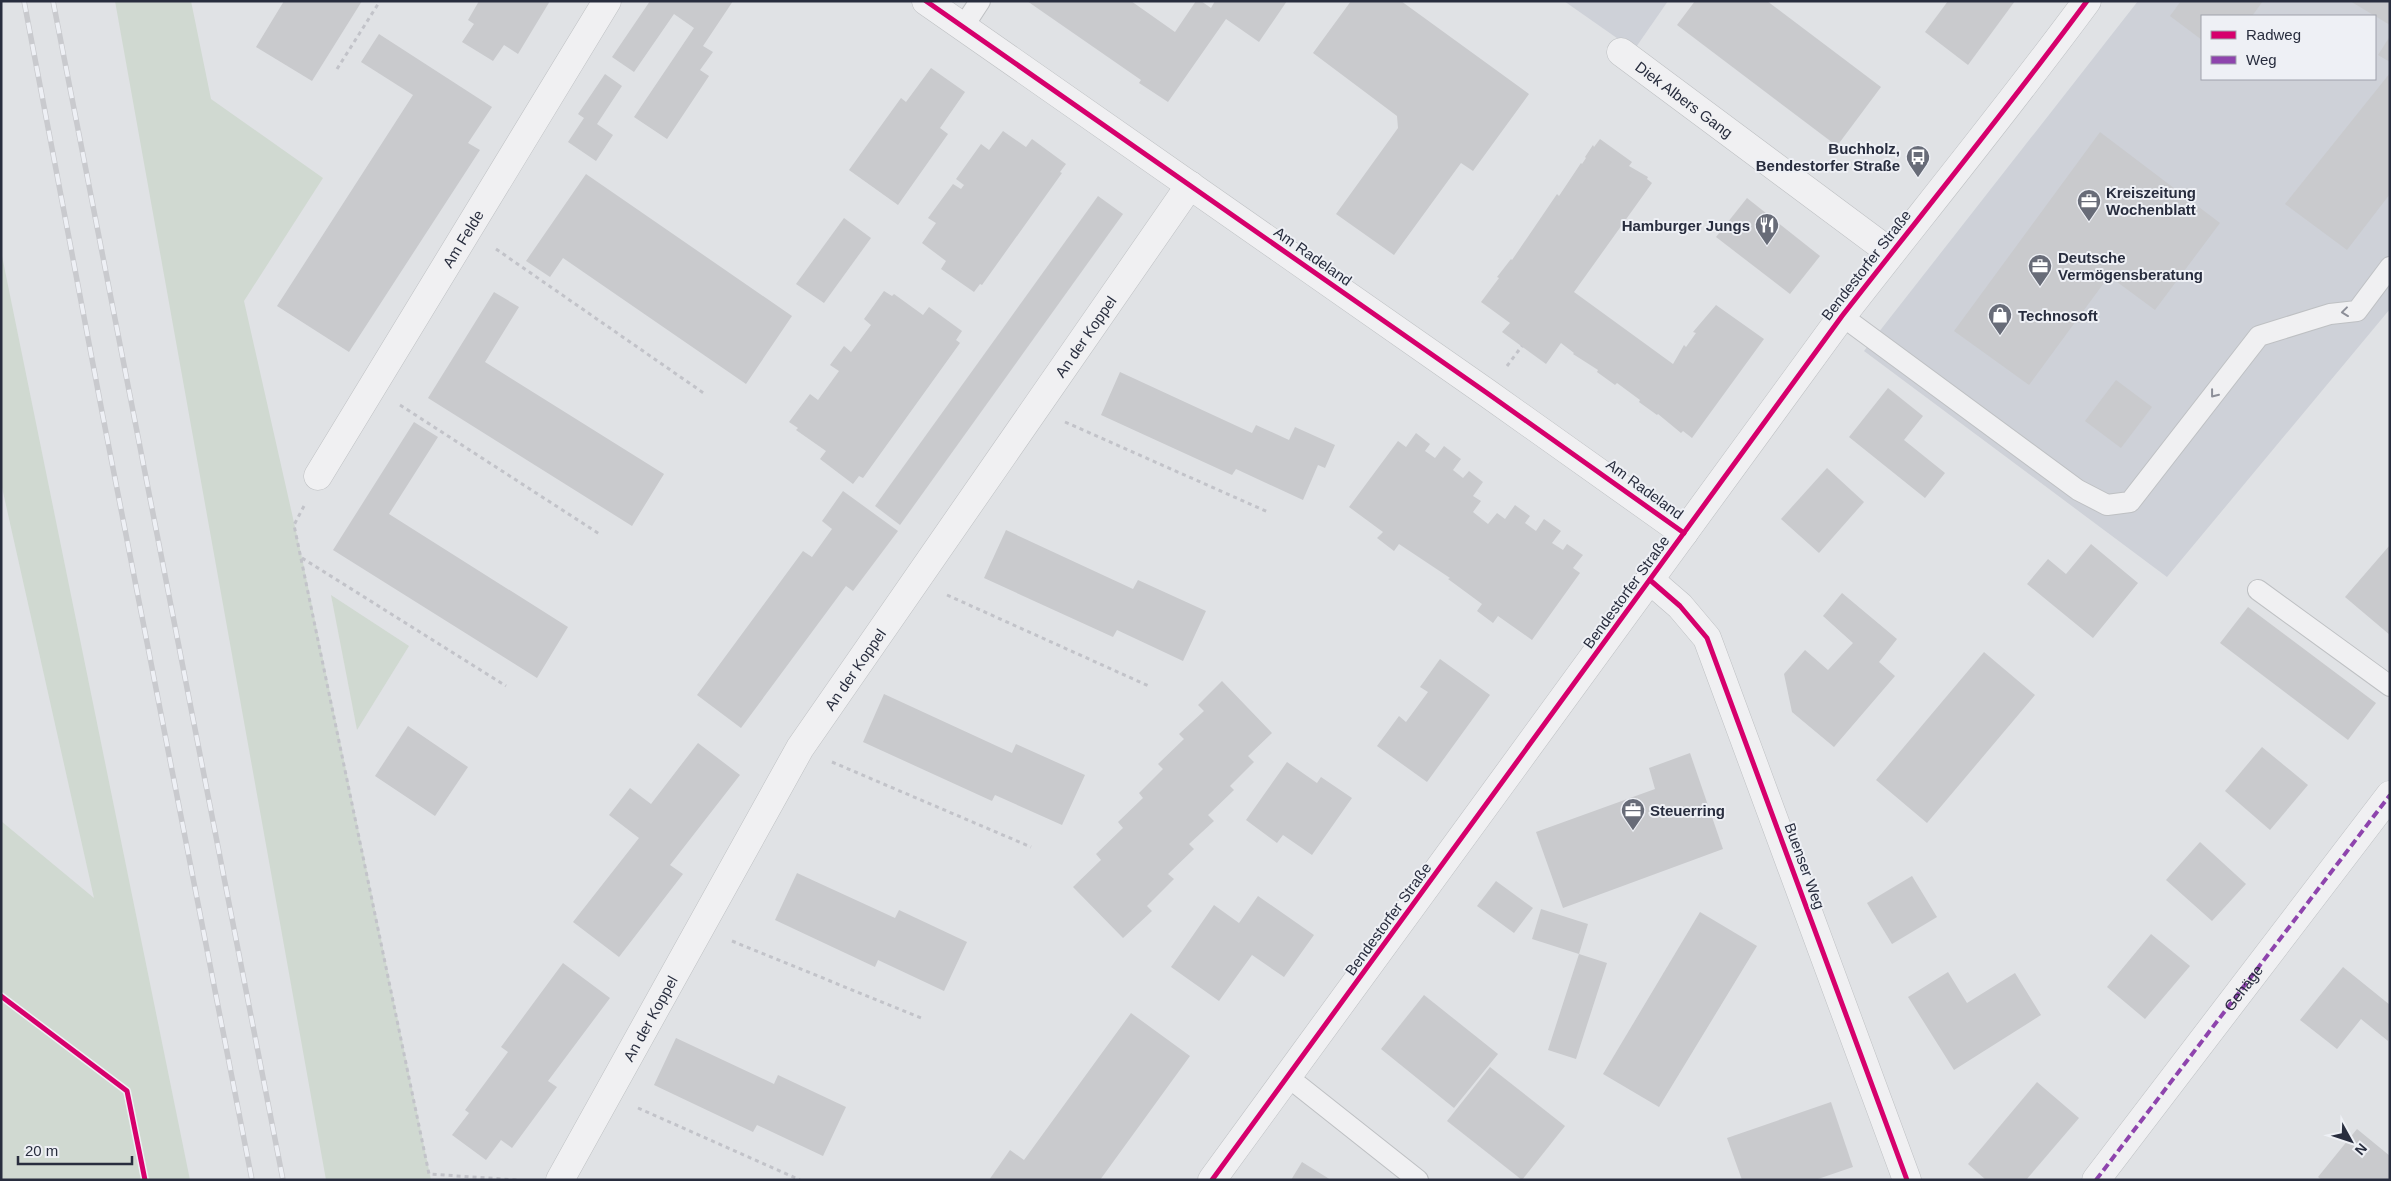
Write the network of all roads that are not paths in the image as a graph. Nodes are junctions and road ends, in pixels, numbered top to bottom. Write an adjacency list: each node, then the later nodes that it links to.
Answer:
1 (607, 1): 11 (street, Am Felde)
2 (926, 1): 5 (street, Am Radeland)
3 (980, 1): 5 (lane)
4 (2087, 1): 8 (street, Bendestorfer Straße)
5 (963, 27): 7 (street, Am Radeland)
6 (1621, 52): 8 (street, Diek Albers Gang)
7 (1190, 185): 12 (street, Am Radeland); 18 (street, An der Koppel)
8 (1891, 253): 10 (street, Bendestorfer Straße)
9 (2390, 267): 10 (lane, one-way to 10)
10 (1842, 316): 12 (street, Bendestorfer Straße)
11 (318, 476)
12 (1684, 533): 13 (street, Bendestorfer Straße)
13 (1650, 580): 17 (street, Bendestorfer Straße); 21 (street, Buenser Weg)
14 (2258, 590): 15 (lane)
15 (2390, 686)
16 (2390, 795): 22 (street, Gehäge)
17 (1288, 1077): 19 (street, Bendestorfer Straße); 20 (lane)
18 (560, 1180)
19 (1212, 1180)
20 (1418, 1180)
21 (1907, 1180)
22 (2096, 1180)

